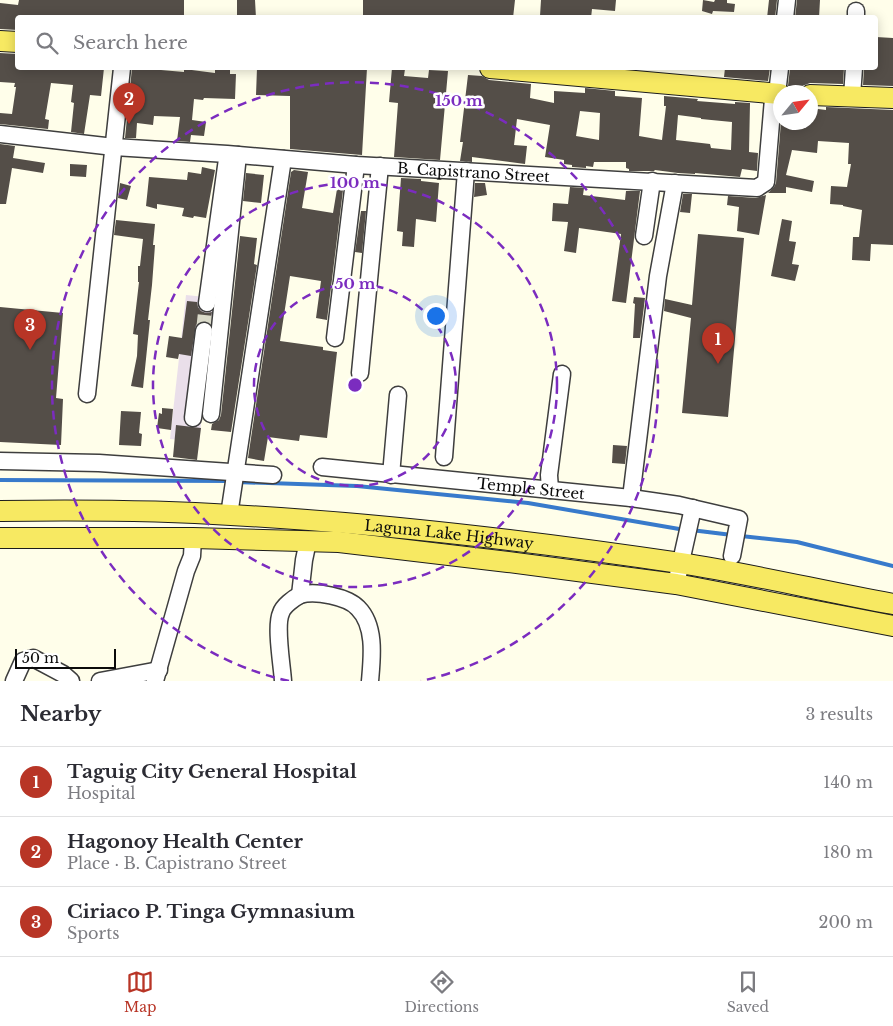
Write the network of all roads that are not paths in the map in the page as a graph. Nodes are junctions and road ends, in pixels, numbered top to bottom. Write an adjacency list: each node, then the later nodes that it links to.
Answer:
1 (787, 0): 2 (street)
2 (785, 15)
3 (0, 41): 4 (main road)
4 (15, 42)
5 (122, 70): 16 (street)
6 (512, 70): 10 (main road)
7 (780, 70): 9 (street)
8 (854, 70): 12 (street)
9 (779, 85)
10 (773, 93)
11 (818, 95): 12 (main road)
12 (852, 96): 13 (main road)
13 (893, 98)
14 (773, 99): 23 (street, B. Capistrano Street)
15 (0, 134): 16 (street, B. Capistrano Street)
16 (114, 148): 17 (street, B. Capistrano Street); 30 (street)
17 (233, 154): 18 (street, B. Capistrano Street); 25 (street); 32 (street)
18 (283, 159): 19 (street, B. Capistrano Street); 39 (street)
19 (356, 165): 20 (street, B. Capistrano Street); 27 (street)
20 (380, 166): 21 (street, B. Capistrano Street); 28 (street)
21 (466, 171): 22 (street, B. Capistrano Street); 34 (street)
22 (652, 181): 23 (street, B. Capistrano Street); 24 (street)
23 (675, 183): 41 (street)
24 (644, 236)
25 (208, 303)
26 (204, 330): 33 (street)
27 (335, 338)
28 (360, 373)
29 (562, 374): 40 (street)
30 (87, 394)
31 (398, 395): 38 (street)
32 (211, 414)
33 (193, 418)
34 (444, 457)
35 (0, 461): 39 (street)
36 (322, 467): 38 (street, Temple Street)
37 (273, 475): 39 (street)
38 (391, 475): 40 (street, Temple Street)
39 (235, 480): 44 (street)
40 (550, 490): 41 (street, Temple Street)
41 (631, 498): 43 (street, Temple Street)
42 (0, 511): 44 (main road, Laguna Lake Highway)
43 (692, 512): 48 (street, Temple Street); 49 (street)
44 (230, 515): 49 (main road, Laguna Lake Highway)
45 (0, 538): 46 (main road, Laguna Lake Highway)
46 (194, 538): 47 (main road, Laguna Lake Highway); 54 (street)
47 (308, 541): 50 (main road, Laguna Lake Highway); 51 (street)
48 (733, 553)
49 (682, 564): 50 (street); 52 (main road, Laguna Lake Highway)
50 (676, 584): 53 (main road, Laguna Lake Highway)
51 (300, 595): 58 (street); 59 (street)
52 (893, 604)
53 (893, 626)
54 (157, 675): 57 (street)
55 (14, 681): 56 (street)
56 (71, 681)
57 (100, 681)
58 (283, 681)
59 (370, 681)

